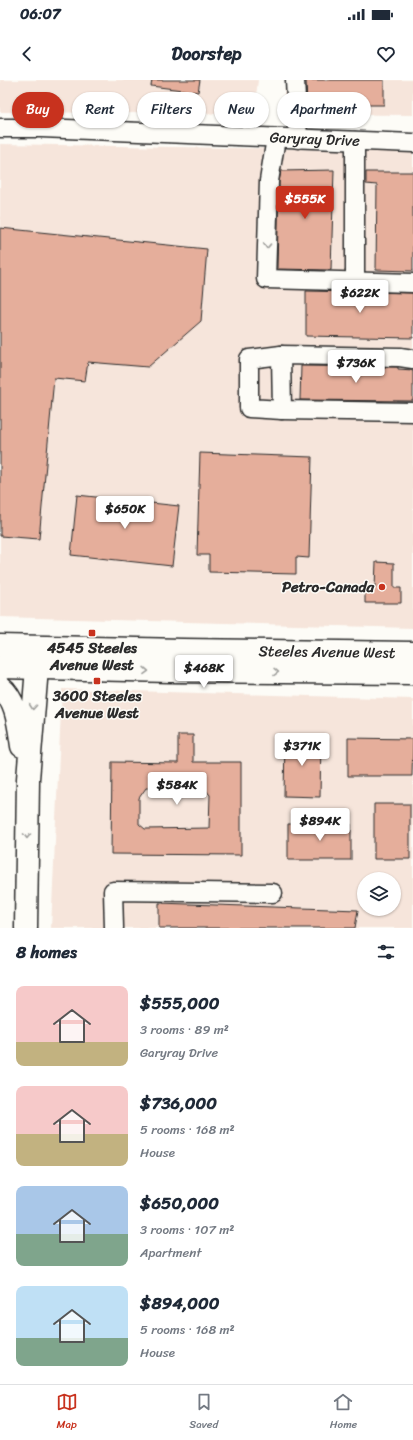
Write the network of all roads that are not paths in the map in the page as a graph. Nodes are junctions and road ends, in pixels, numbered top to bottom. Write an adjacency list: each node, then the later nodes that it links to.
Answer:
1 (295, 80): 4 (street)
2 (0, 128): 3 (street, Garyray Drive)
3 (276, 138): 4 (street, Garyray Drive); 7 (street, one-way to 7)
4 (298, 139): 5 (street, Garyray Drive)
5 (355, 141): 6 (street, Garyray Drive); 7 (street)
6 (413, 143)
7 (355, 282): 8 (street)
8 (413, 283)
9 (281, 355): 10 (street); 11 (street); 11 (street)
10 (413, 359)
11 (282, 410): 12 (street)
12 (413, 412)
13 (0, 646): 15 (main road, Steeles Avenue West)
14 (413, 653): 15 (main road, Steeles Avenue West)
15 (39, 657): 16 (main road, Steeles Avenue West); 17 (main road, Steeles Avenue West, one-way to 17); 19 (main road, one-way to 19)
16 (0, 667)
17 (413, 673)
18 (0, 687): 19 (main road)
19 (28, 779): 21 (main road, one-way to 21)
20 (273, 893): 22 (street)
21 (26, 928)
22 (114, 928)

